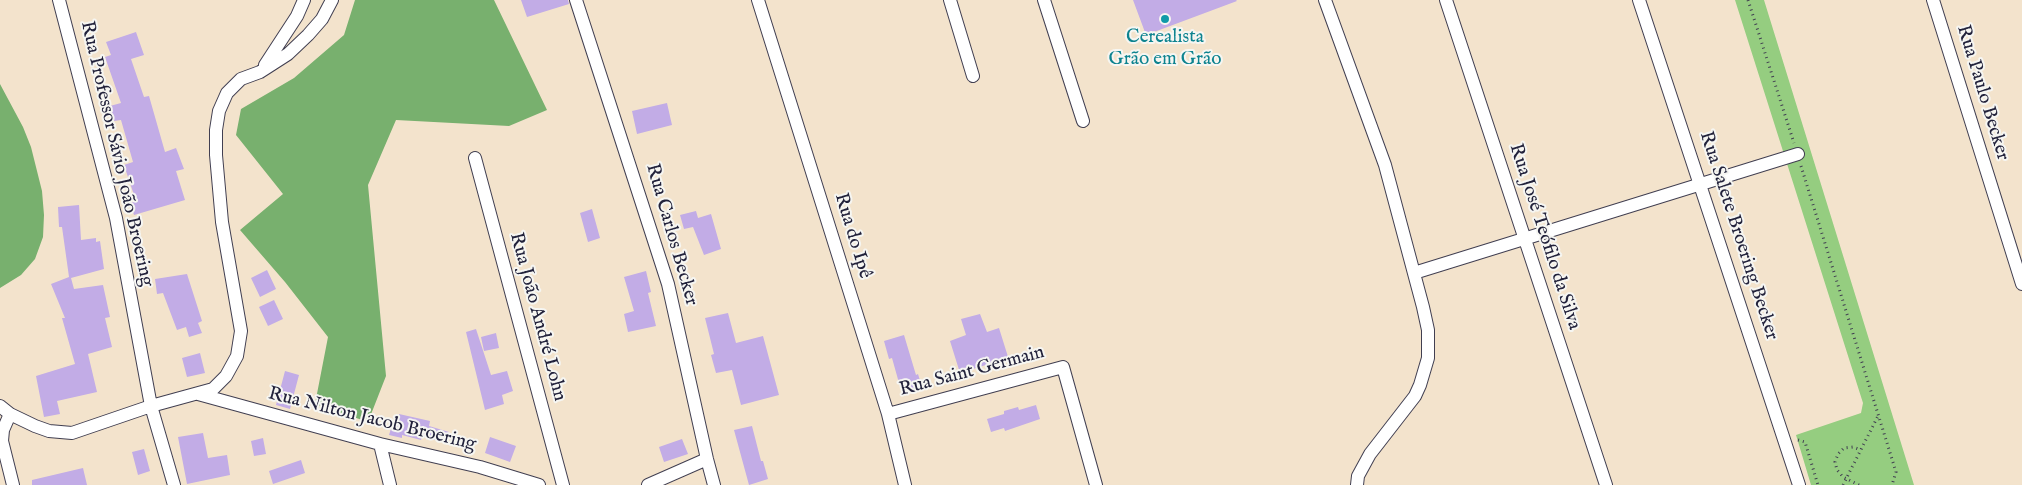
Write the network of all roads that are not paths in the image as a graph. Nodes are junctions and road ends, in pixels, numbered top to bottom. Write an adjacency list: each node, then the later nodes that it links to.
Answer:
1 (60, 0): 23 (street, Rua Professor Sávio João Broering)
2 (304, 0): 12 (street)
3 (332, 0): 12 (street)
4 (576, 0): 27 (street, Rua Carlos Becker)
5 (758, 0): 25 (street, Rua do Ipê)
6 (950, 0): 13 (street)
7 (1044, 0): 14 (street)
8 (1325, 0): 19 (street)
9 (1446, 0): 18 (street, Rua José Teófilo da Silva)
10 (1639, 0): 17 (street, Rua Salete Broering Becker)
11 (1934, 0): 20 (street, Rua Paulo Becker)
12 (260, 72): 21 (street)
13 (973, 76)
14 (1083, 121)
15 (1798, 154): 17 (street)
16 (475, 158): 32 (street, Rua João André Lohn)
17 (1700, 183): 18 (street); 39 (street, Rua Salete Broering Becker)
18 (1525, 238): 19 (street); 38 (street, Rua José Teófilo da Silva)
19 (1414, 273): 37 (street)
20 (2022, 284)
21 (196, 394): 23 (street); 26 (street, Rua Nilton Jacob Broering)
22 (0, 406): 24 (street)
23 (151, 406): 24 (street); 29 (street, Rua Professor Sávio João Broering)
24 (10, 414): 28 (street)
25 (888, 414): 35 (street, Rua do Ipê); 36 (street, Rua Saint Germain)
26 (380, 444): 30 (street); 31 (street, Rua Nilton Jacob Broering)
27 (707, 459): 33 (street); 34 (street, Rua Carlos Becker)
28 (14, 485)
29 (174, 485)
30 (390, 485)
31 (538, 485)
32 (563, 485)
33 (648, 485)
34 (714, 485)
35 (905, 485)
36 (1096, 485)
37 (1357, 485)
38 (1606, 485)
39 (1799, 485)

